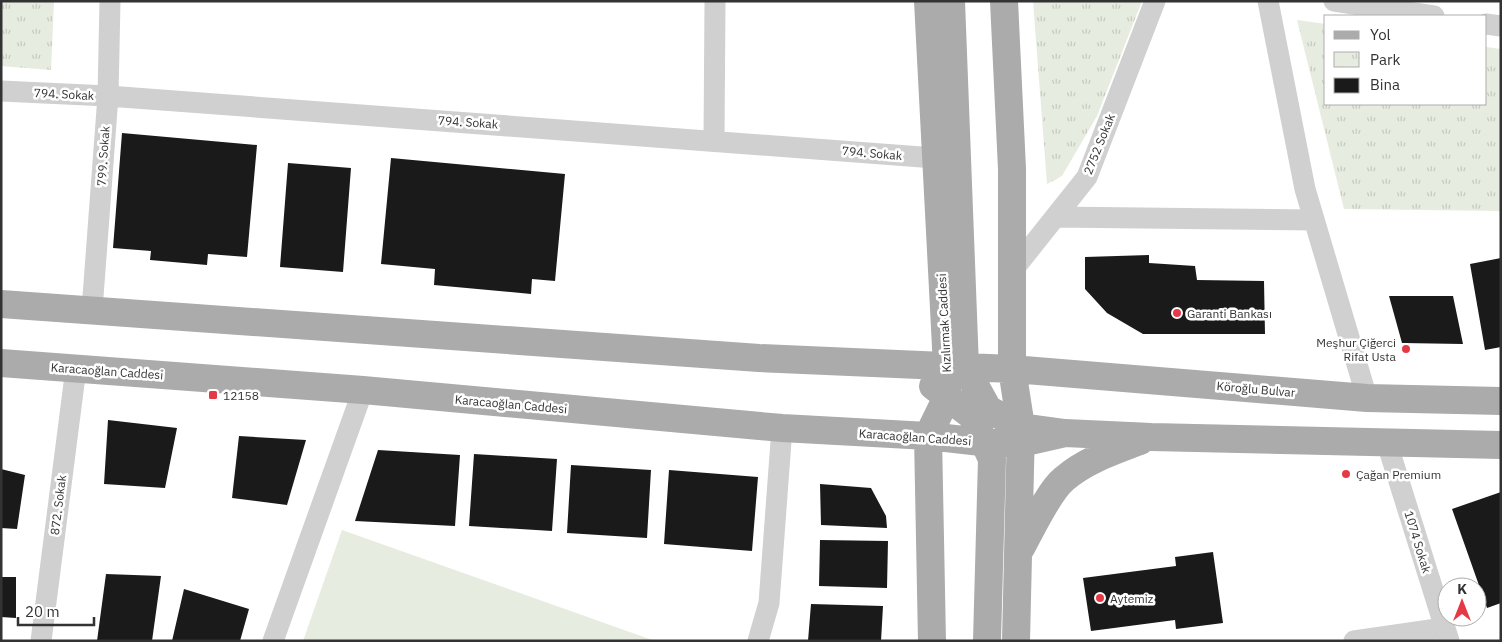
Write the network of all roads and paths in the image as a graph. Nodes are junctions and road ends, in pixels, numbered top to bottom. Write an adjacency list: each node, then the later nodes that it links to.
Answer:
1 (110, 1): 13 (street, 799. Sokak)
2 (715, 1): 14 (street)
3 (928, 1): 15 (main road, Kızılırmak Caddesi)
4 (951, 1): 23 (main road)
5 (1004, 1): 18 (main road)
6 (1156, 1): 16 (street, 2752 Sokak)
7 (1268, 1): 17 (street)
8 (1334, 1): 9 (street)
9 (1427, 15)
10 (1487, 24): 11 (street)
11 (1501, 26)
12 (1, 91): 13 (street, 794. Sokak)
13 (108, 96): 14 (street, 794. Sokak); 20 (street, 799. Sokak)
14 (714, 140): 15 (street, 794. Sokak)
15 (935, 158): 23 (main road, Kızılırmak Caddesi)
16 (1055, 218): 17 (street); 18 (street, 2752 Sokak)
17 (1314, 220): 28 (street)
18 (1013, 270): 25 (main road)
19 (1, 304): 20 (main road)
20 (92, 310): 22 (main road)
21 (1, 363): 24 (main road, Karacaoğlan Caddesi)
22 (905, 364): 23 (main road); 27 (main road)
23 (956, 366): 25 (main road); 27 (main road, Kızılırmak Caddesi); 31 (main road)
24 (76, 368): 26 (main road, Karacaoğlan Caddesi); 39 (street, 872. Sokak)
25 (1012, 369): 28 (main road, Köroğlu Bulvar); 31 (main road)
26 (363, 390): 30 (main road, Karacaoğlan Caddesi); 40 (street)
27 (947, 397): 32 (main road, Kızılırmak Caddesi); 34 (main road)
28 (1367, 398): 29 (main road, Köroğlu Bulvar)
29 (1501, 401)
30 (782, 428): 32 (main road, Karacaoğlan Caddesi); 41 (street)
31 (1021, 435): 33 (main road, Karacaoğlan Caddesi); 34 (main road, Karacaoğlan Caddesi); 37 (main road)
32 (928, 436): 34 (main road, Karacaoğlan Caddesi); 42 (main road, Kızılırmak Caddesi)
33 (1151, 437): 35 (main road); 37 (main road)
34 (984, 442): 43 (main road)
35 (1386, 443): 36 (main road); 38 (street, 1074 Sokak)
36 (1501, 445)
37 (1018, 554): 44 (main road)
38 (1447, 634): 45 (street)
39 (41, 641)
40 (273, 641)
41 (758, 641)
42 (932, 641)
43 (987, 641)
44 (1016, 641)
45 (1354, 641)

